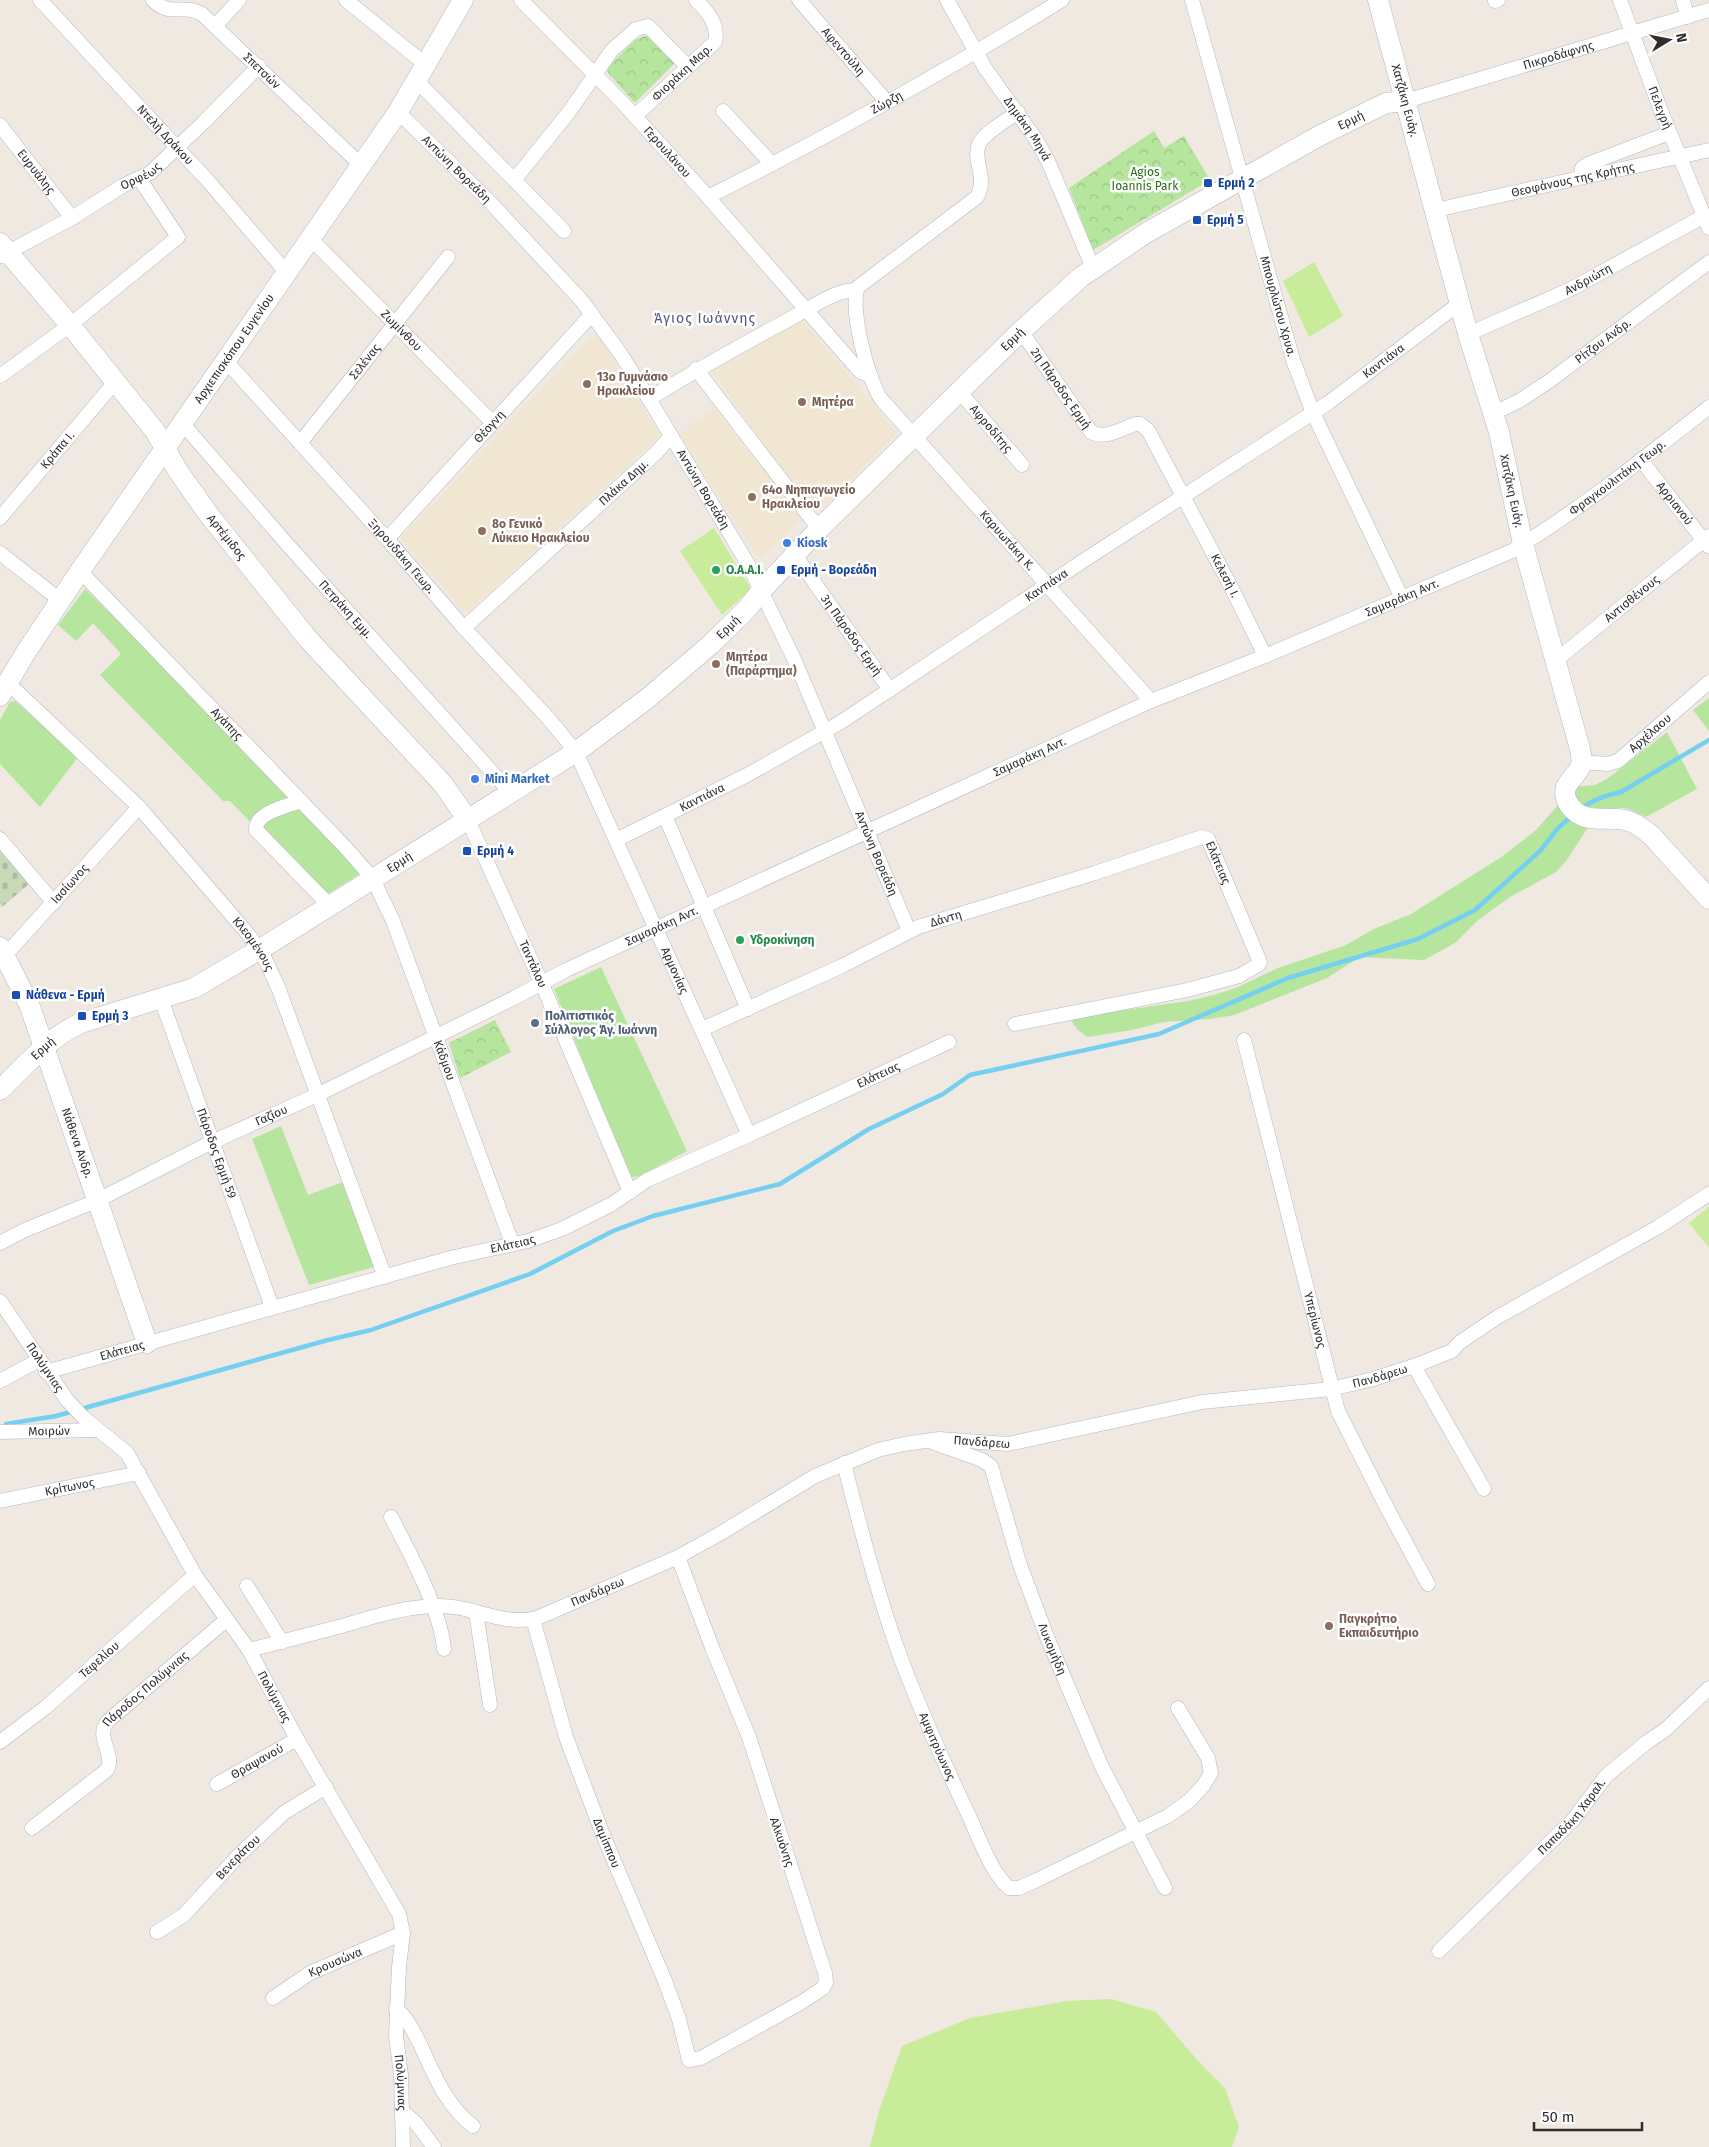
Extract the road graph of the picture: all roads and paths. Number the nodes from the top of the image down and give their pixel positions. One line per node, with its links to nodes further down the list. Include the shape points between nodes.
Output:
1 (40, 0): 32 (street, Ντελή Δράκου)
2 (153, 0): 17 (street, Σπετσών, via 165,10 194,10)
3 (239, 0): 17 (street)
4 (346, 0): 22 (street)
5 (463, 0): 22 (street, Αρχιεπισκόπου Ευγενίου)
6 (522, 0): 23 (street, Γερουλάνου)
7 (696, 0): 21 (street, Φιοράκη Μαρ., via 710,16 716,36 715,42)
8 (800, 0): 25 (street, Αφεντούλη)
9 (947, 0): 19 (street, Δημάκη Μηνά)
10 (1062, 0): 19 (street, Ζώρζη)
11 (1192, 0): 39 (street, Μπουρλώτου Χρυσ.)
12 (1378, 0): 24 (street, Χατζάκη Ευάγ.)
13 (1620, 0): 18 (street, Πελεγρή)
14 (1683, 0): 16 (street)
15 (1709, 10): 16 (street, Πικροδάφνης)
16 (1687, 17): 18 (street, Πικροδάφνης)
17 (215, 26): 20 (street, Σπετσών)
18 (1633, 33): 24 (street, Πικροδάφνης); 31 (street, Πελεγρή)
19 (976, 53): 25 (street, Ζώρζη); 28 (street, Δημάκη Μηνά)
20 (259, 66): 32 (street, Ορφέως); 36 (street, Σπετσών)
21 (688, 67): 23 (street, via 645,25 612,50); 29 (street, Φιοράκη Μαρ.)
22 (422, 73): 27 (street, Αρχιεπισκόπου Ευγενίου); 40 (street)
23 (596, 75): 29 (street, Γερουλάνου); 40 (street)
24 (1406, 101): 39 (street, Ερμή, via 1386,103); 42 (street, Χατζάκη Ευάγ.)
25 (887, 102): 35 (street, Ζώρζη)
26 (723, 111): 35 (street)
27 (398, 112): 36 (street, Αρχιεπισκόπου Ευγενίου); 55 (street, Αντώνη Βορεάδη, via 489,201 572,288)
28 (1018, 112): 50 (street, Δημάκη Μηνά, via 1048,161); 52 (street, via 979,144 982,183 974,201 864,281)
29 (635, 116): 41 (street, Γερουλάνου)
30 (0, 125): 43 (street, Ευρυάλης)
31 (1669, 133): 34 (street, Πελεγρή); 37 (street, via 1588,164 1582,168)
32 (178, 148): 38 (street, Ορφέως, via 150,173); 51 (street, Ντελή Δράκου)
33 (1709, 150): 34 (street, Θεοφάνους της Κρήτης)
34 (1680, 158): 37 (street, Θεοφάνους της Κρήτης); 44 (street, Πελεγρή)
35 (772, 164): 41 (street, Ζώρζη)
36 (361, 165): 46 (street, Αρχιεπισκόπου Ευγενίου)
37 (1581, 176): 42 (street, Θεοφάνους της Κρήτης)
38 (139, 178): 43 (street, Ορφέως); 57 (street, via 178,237)
39 (1242, 178): 50 (street, Ερμή, via 1146,233); 68 (street, Μπουρλώτου Χρυσ., via 1289,346)
40 (516, 180): 45 (street)
41 (708, 197): 54 (street, Γερουλάνου)
42 (1436, 210): 53 (street, Χατζάκη Ευάγ.)
43 (72, 218): 47 (street, Ορφέως)
44 (1706, 222): 59 (street, Ανδριώτη, via 1571,289)
45 (564, 231)
46 (310, 238): 51 (street, Αρχιεπισκόπου Ευγενίου); 56 (street, Ζωμίνθου)
47 (3, 250): 57 (street, Αρτέμιδος)
48 (448, 257): 56 (street, Σελένας)
49 (1709, 262): 69 (street, Ρίτζου Ανδρ., via 1548,382)
50 (1093, 268): 58 (street, Ερμή)
51 (286, 272): 60 (street, Αρχιεπισκόπου Ευγενίου)
52 (857, 290): 54 (street, via 840,294); 63 (street, Καρυωτάκη Κ., via 854,300 856,314)
53 (1460, 303): 59 (street, Χατζάκη Ευάγ.); 68 (street, Καντιάνα, via 1352,387)
54 (807, 310): 61 (street); 63 (street, via 856,368)
55 (592, 314): 66 (street, Αντώνη Βορεάδη); 70 (street, Θέογνη)
56 (396, 323): 70 (street, Ζωμίνθου); 74 (street, Σελένας)
57 (70, 325): 62 (street); 64 (street, Αρτέμιδος)
58 (1021, 331): 65 (street, Ερμή); 78 (street, 2η Πάροδος Ερμή, via 1090,431 1102,435 1136,424 1145,427)
59 (1468, 334): 69 (street, Χατζάκη Ευάγ.)
60 (225, 360): 71 (street, Αρχιεπισκόπου Ευγενίου); 74 (street, Ξηρουδάκη Γεωρ.)
61 (696, 369): 66 (street); 80 (street)
62 (0, 376)
63 (871, 376): 73 (street, Καρυωτάκη Κ., via 881,399)
64 (115, 382): 75 (street, Αρτέμιδος); 79 (street, Κράπα Ι.)
65 (960, 392): 73 (street, Ερμή); 77 (street, Αφροδίτης)
66 (649, 399): 72 (street, Αντώνη Βορεάδη)
67 (1709, 407): 76 (street, Φραγκουλιτάκη Γεωρ.)
68 (1313, 413): 78 (street, Καντιάνα); 89 (street, Μπουρλώτου Χρυσ.)
69 (1494, 413): 83 (street, Χατζάκη Ευάγ.)
70 (492, 422): 81 (street, Θέογνη)
71 (182, 423): 75 (street, Αρχιεπισκόπου Ευγενίου); 101 (street, Πετράκη Εμμ.)
72 (671, 436): 88 (street, Αντώνη Βορεάδη); 91 (street, Πλάκα Δημ.)
73 (914, 437): 80 (street, Ερμή); 87 (street, Καρυωτάκη Κ.)
74 (300, 443): 81 (street, Ξηρουδάκη Γεωρ.)
75 (166, 447): 86 (street, Αρχιεπισκόπου Ευγενίου); 105 (street, Αρτέμιδος, via 178,471 209,515 308,639 443,784)
76 (1641, 460): 82 (street, Αρριανού); 83 (street, Φραγκουλιτάκη Γεωρ.)
77 (1022, 465)
78 (1184, 495): 87 (street, Καντιάνα); 92 (street, Κελεσή Ι.)
79 (0, 518)
80 (819, 529): 85 (street, Ερμή)
81 (387, 539): 91 (street, Ξηρουδάκη Γεωρ.)
82 (1707, 541): 93 (street, Αντισθένους)
83 (1523, 544): 89 (street, Σαμαράκη Αντ.); 93 (street, Χατζάκη Ευάγ.)
84 (0, 553): 90 (street)
85 (795, 555): 88 (street, Ερμή); 96 (street, 3η Πάροδος Ερμή)
86 (80, 571): 90 (street, Αρχιεπισκόπου Ευγενίου); 102 (street, Αγάπης)
87 (1047, 585): 96 (street, Καντιάνα); 97 (street, Καρυωτάκη Κ.)
88 (762, 590): 98 (street, Αντώνη Βορεάδη); 99 (street, Ερμή, via 704,651)
89 (1402, 598): 92 (street, Σαμαράκη Αντ.)
90 (60, 600): 95 (street, Αρχιεπισκόπου Ευγενίου)
91 (464, 628): 99 (street, Ξηρουδάκη Γεωρ.)
92 (1265, 656): 97 (street, Σαμαράκη Αντ.)
93 (1555, 662): 100 (street, Χατζάκη Ευάγ.)
94 (1709, 682): 100 (street, Αρχέλαου, via 1618,761 1607,764)
95 (4, 689): 103 (street, Κλεομένους)
96 (890, 690): 98 (street, Καντιάνα)
97 (1151, 701): 106 (street, Σαμαράκη Αντ.)
98 (825, 732): 104 (street, Καντιάνα); 106 (street, Αντώνη Βορεάδη)
99 (576, 752): 101 (street, Ερμή); 109 (street, Αρμονίας)
100 (1583, 762): 111 (street, via 1580,772 1565,790 1566,800 1573,810 1586,818 1625,820 1636,824 1652,836)
101 (511, 793): 105 (street, Ερμή)
102 (301, 801): 110 (street, Αγάπης); 113 (street, via 262,816 256,825 259,835)
103 (139, 807): 112 (street, Ιασίωνος); 117 (street, Κλεομένους)
104 (665, 816): 109 (street, Καντιάνα); 114 (street)
105 (468, 820): 110 (street, Ερμή); 119 (street, Ταντάλου)
106 (867, 832): 114 (street, Σαμαράκη Αντ.); 116 (street, Αντώνη Βορεάδη)
107 (1202, 837): 116 (street, Δάντη); 122 (street, Ελάτειας, via 1208,839 1253,942 1260,962 1258,965 1239,976 1187,990)
108 (0, 839): 112 (street)
109 (616, 840): 115 (street, Αρμονίας)
110 (373, 879): 113 (street, Ερμή); 124 (street, Κάδμου, via 393,922)
111 (1709, 899)
112 (54, 903): 118 (street, Ιασίωνος)
113 (330, 906): 117 (street, Ερμή)
114 (704, 907): 115 (street, Σαμαράκη Αντ.); 121 (street)
115 (656, 929): 119 (street, Σαμαράκη Αντ.); 123 (street, Αρμονίας)
116 (909, 930): 121 (street, Δάντη, via 842,966)
117 (259, 950): 120 (street, Ερμή, via 194,988); 129 (street, Κλεομένους, via 278,987)
118 (2, 955): 127 (street, Νάθενα Ανδρ., via 29,1004)
119 (542, 984): 124 (street, Γαζίου); 132 (street, Ταντάλου)
120 (161, 999): 127 (street, Ερμή, via 81,1023 64,1031); 131 (street, Πάροδος Ερμή 59)
121 (748, 1009): 123 (street, Δάντη)
122 (1015, 1024)
123 (702, 1029): 130 (street, Αρμονίας)
124 (435, 1036): 129 (street, Γαζίου); 136 (street, Κάδμου)
125 (1244, 1040): 144 (street, Υπερίωνος)
126 (949, 1042): 130 (street, Ελάτειας)
127 (44, 1048): 128 (street, Ερμή); 134 (street, Νάθενα Ανδρ.)
128 (0, 1090)
129 (317, 1095): 131 (street, Γαζίου); 137 (street, Κλεομένους)
130 (749, 1135): 132 (street, Ελάτειας, via 647,1180)
131 (212, 1142): 134 (street, Γαζίου); 139 (street, Πάροδος Ερμή 59)
132 (630, 1192): 136 (street, Ελάτειας, via 572,1226)
133 (1709, 1194): 142 (street, Πανδάρεω, via 1658,1227 1496,1318 1452,1351)
134 (96, 1201): 135 (street, Γαζίου); 140 (street, Νάθενα Ανδρ.)
135 (0, 1243)
136 (512, 1243): 137 (street, Ελάτειας)
137 (385, 1276): 139 (street, Ελάτειας)
138 (0, 1302): 141 (street, Πολύμνιας)
139 (272, 1307): 140 (street, Ελάτειας)
140 (147, 1343): 141 (street, Ελάτειας)
141 (42, 1366): 143 (street, Ελάτειας); 145 (street, Πολύμνιας, via 67,1400)
142 (1414, 1366): 144 (street, Πανδάρεω); 150 (street)
143 (0, 1381)
144 (1331, 1390): 147 (street, Πανδάρεω, via 1202,1402 1008,1444); 155 (street, Υπερίωνος, via 1345,1427)
145 (98, 1430): 146 (street, Μοιρών); 149 (street, Πολύμνιας, via 123,1449)
146 (0, 1432)
147 (926, 1440): 148 (street, Πανδάρεω, via 889,1447); 172 (street, Λυκομήδη, via 991,1466 1020,1565 1047,1637 1101,1765)
148 (844, 1463): 153 (street, Πανδάρεω, via 797,1486); 172 (street, Αμφιτρύωνος, via 861,1531 900,1656 957,1790 1006,1885 1019,1888)
149 (139, 1473): 151 (street, Κρίτωνος); 154 (street, Πολύμνιας)
150 (1484, 1489)
151 (0, 1501)
152 (391, 1517): 157 (street)
153 (678, 1557): 159 (street, Πανδάρεω); 179 (street, Αλκυόνης, via 749,1737 826,1982 824,1988 802,2002)
154 (195, 1575): 160 (street, Πολύμνιας); 168 (street, Τεφελίου, via 46,1707)
155 (1428, 1584)
156 (248, 1586): 161 (street)
157 (432, 1606): 158 (street, Πανδάρεω, via 458,1607); 161 (street, Πανδάρεω, via 391,1612); 162 (street)
158 (476, 1612): 159 (street, Πανδάρεω, via 501,1619); 165 (street)
159 (533, 1619): 179 (street, Δαμίππου, via 566,1737 603,1835 665,1981 689,2060)
160 (226, 1620): 163 (street, Πολύμνιας); 171 (street, Πάροδος Πολύμνιας, via 108,1721 103,1729 110,1759 107,1770)
161 (282, 1642): 163 (street, Πανδάρεω)
162 (444, 1649)
163 (249, 1650): 167 (street, Πολύμνιας)
164 (1709, 1688): 176 (street, Παπαδάκη Χαραλ., via 1665,1730 1606,1776 1573,1820)
165 (490, 1705)
166 (1178, 1708): 172 (street, Αμφιτρύωνος, via 1206,1752 1211,1773 1182,1807)
167 (297, 1739): 169 (street, Θραψανού); 170 (street, Πολύμνιας)
168 (0, 1742)
169 (217, 1784)
170 (326, 1788): 174 (street, Βενεράτου, via 285,1812 238,1856 184,1915); 175 (street, Πολύμνιας, via 395,1907)
171 (32, 1828)
172 (1135, 1831): 173 (street, Λυκομήδη)
173 (1165, 1888)
174 (157, 1932)
175 (404, 1933): 177 (street, Κρουσώνα, via 310,1973); 178 (street, Πολύμνιας)
176 (1439, 1951)
177 (273, 1998)
178 (396, 2009): 180 (street, Πολύμνιας); 181 (street, via 408,2021 449,2100)
179 (693, 2060)
180 (402, 2111): 182 (street, Πολύμνιας); 183 (street)
181 (472, 2126)
182 (403, 2147)
183 (434, 2147)

